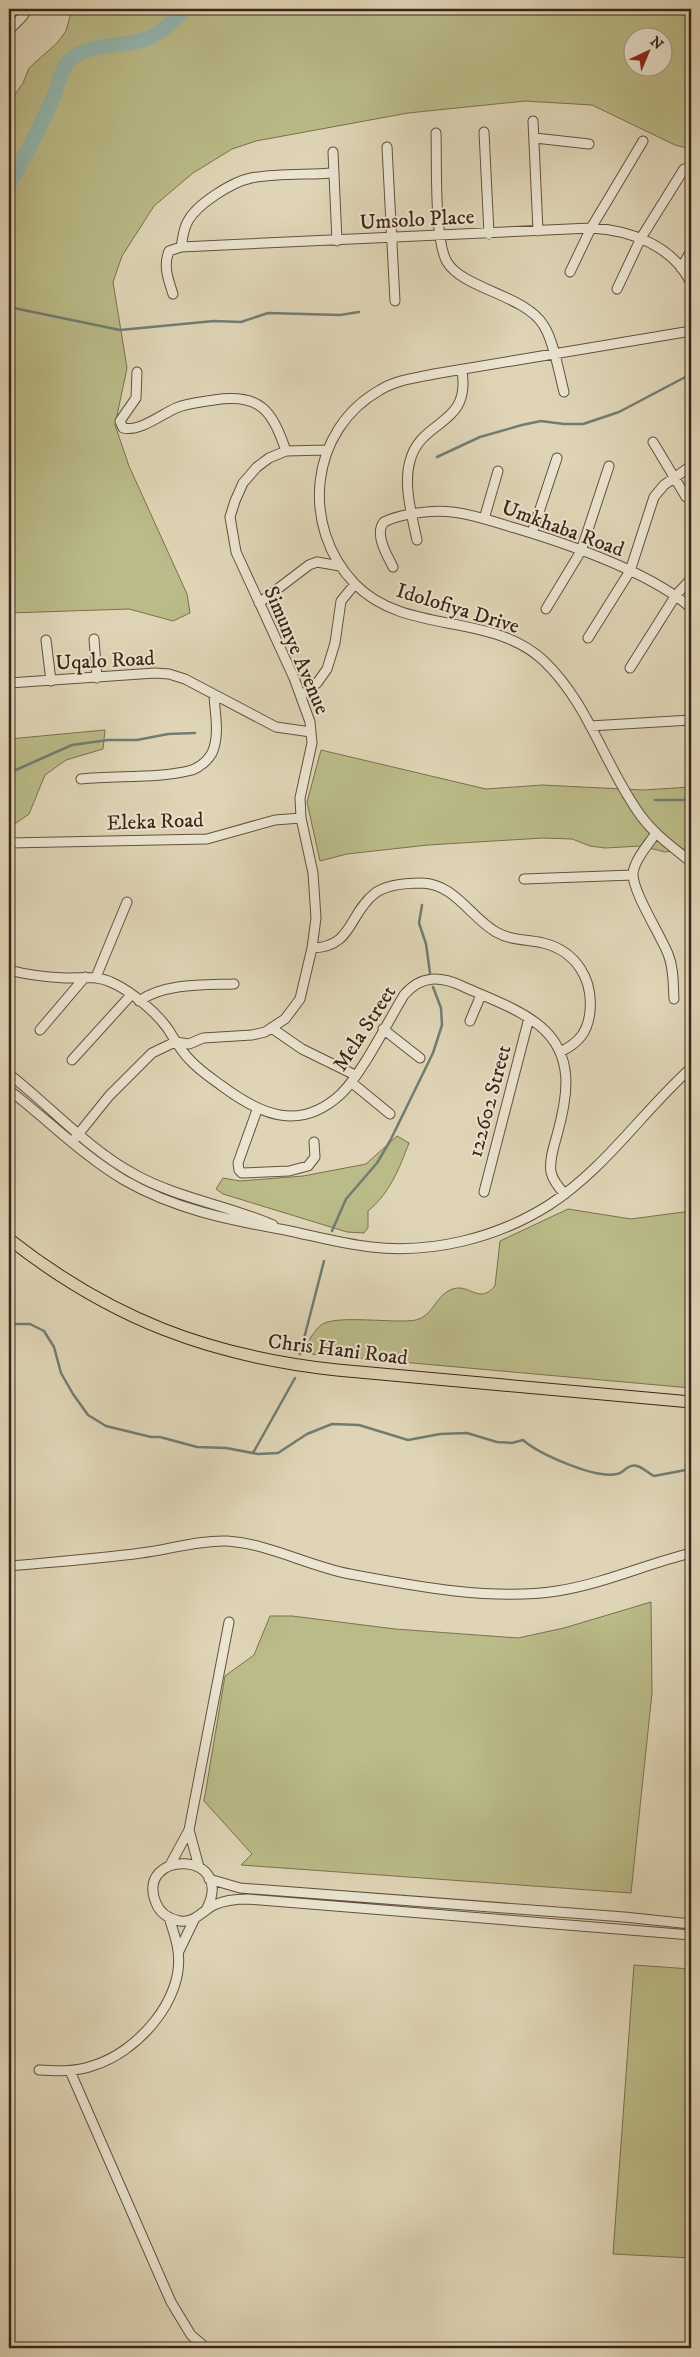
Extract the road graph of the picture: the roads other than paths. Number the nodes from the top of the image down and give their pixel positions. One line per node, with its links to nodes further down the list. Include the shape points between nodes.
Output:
1 (27, 9): 2 (street)
2 (9, 30)
3 (533, 121): 6 (street)
4 (484, 132): 15 (street)
5 (436, 133): 16 (street)
6 (535, 138): 8 (street); 14 (street)
7 (643, 141): 13 (street)
8 (589, 144)
9 (387, 148): 18 (street)
10 (333, 152): 12 (street)
11 (684, 169): 17 (street)
12 (333, 173): 19 (street); 20 (street, via 257,177 232,186 192,214 184,228)
13 (591, 228): 14 (street, Umsolo Place); 17 (street, Umsolo Place, via 615,230); 23 (street)
14 (538, 231): 15 (street, Umsolo Place)
15 (489, 234): 16 (street, Umsolo Place)
16 (440, 236): 18 (street, Umsolo Place); 29 (street, via 448,263 458,273 524,307 539,319 549,336)
17 (641, 238): 22 (street, Umsolo Place, via 667,254); 25 (street)
18 (391, 239): 19 (street, Umsolo Place); 27 (street)
19 (338, 241): 20 (street, Umsolo Place)
20 (181, 247): 26 (street, via 169,251 166,263)
21 (691, 251): 22 (street)
22 (681, 268): 24 (street, Umsolo Place)
23 (570, 272)
24 (691, 283)
25 (617, 289)
26 (173, 294)
27 (395, 301)
28 (691, 331): 29 (street, Idolofiya Drive)
29 (554, 355): 30 (street, Idolofiya Drive); 32 (street)
30 (462, 370): 34 (street, Idolofiya Drive, via 411,379 369,396 347,417); 42 (street, via 463,391 459,406 420,441 410,460 407,479)
31 (137, 372): 35 (street, via 136,398 120,421 123,428 132,428 184,405 235,397 252,401 266,410 280,432)
32 (564, 392)
33 (653, 442): 40 (street)
34 (326, 450): 35 (street, Simunye Avenue); 47 (street, Idolofiya Drive, via 319,476 319,510 327,542)
35 (286, 451): 53 (street, Simunye Avenue, via 268,458 243,483 230,517 236,552)
36 (557, 458): 44 (street)
37 (609, 466): 46 (street)
38 (691, 466): 40 (street)
39 (498, 471): 43 (street)
40 (674, 476): 41 (street); 49 (street, via 654,498)
41 (686, 496)
42 (412, 515): 43 (street, Umkhaba Road, via 450,511); 45 (street); 48 (street, Umkhaba Road, via 388,520 381,525 381,538)
43 (484, 519): 44 (street, Umkhaba Road)
44 (532, 533): 46 (street, Umkhaba Road)
45 (416, 540)
46 (581, 551): 49 (street, Umkhaba Road); 55 (street)
47 (340, 566): 51 (street, Idolofiya Drive); 53 (street, via 317,562 309,565)
48 (393, 567)
49 (630, 571): 52 (street, Umkhaba Road); 56 (street)
50 (691, 579): 52 (street)
51 (356, 584): 64 (street, via 341,601 327,669 318,683); 66 (street, Idolofiya Drive, via 385,606 405,614 478,628 520,644 561,678)
52 (676, 595): 54 (street, Umkhaba Road); 59 (street)
53 (259, 603): 64 (street, Simunye Avenue)
54 (691, 608)
55 (546, 609)
56 (588, 638)
57 (94, 639): 60 (street)
58 (46, 640): 61 (street)
59 (630, 668)
60 (97, 678): 61 (street, Uqalo Road); 63 (street, Uqalo Road, via 169,674 185,679)
61 (51, 681): 62 (street, Uqalo Road)
62 (9, 683)
63 (214, 696): 67 (street, Uqalo Road, via 276,728); 68 (street, via 215,741 212,752 193,770)
64 (301, 696): 67 (street, Simunye Avenue)
65 (691, 720): 66 (street)
66 (590, 726): 70 (street, Idolofiya Drive, via 630,800)
67 (311, 732): 69 (street, Simunye Avenue, via 310,758 300,798)
68 (81, 779)
69 (300, 818): 71 (street, Eleka Road, via 275,820 207,839); 76 (street, Simunye Avenue, via 316,898)
70 (656, 834): 72 (street, Idolofiya Drive); 73 (street)
71 (9, 843)
72 (691, 862)
73 (633, 875): 74 (street); 83 (street, via 640,898 668,954)
74 (524, 879)
75 (127, 902): 79 (street)
76 (312, 948): 87 (street, Simunye Avenue, via 300,998); 91 (street, via 324,948 338,941 368,900 384,889 424,883 442,888 507,938 543,943 559,949 581,968 590,993 587,1025 583,1036)
77 (9, 970): 78 (street, via 49,977)
78 (86, 977): 79 (street); 89 (street)
79 (96, 977): 81 (street, Mela Street)
80 (234, 984): 84 (street, via 175,988 148,995)
81 (131, 994): 84 (street, Mela Street); 93 (street)
82 (481, 995): 85 (street, Mela Street); 86 (street); 88 (street, Mela Street, via 449,981 423,980 404,995)
83 (674, 999)
84 (139, 1001): 90 (street, Mela Street, via 167,1027)
85 (529, 1018): 91 (street, Mela Street, via 550,1035); 103 (street, 122602 Street)
86 (470, 1022)
87 (273, 1029): 90 (street, Simunye Avenue, via 252,1036 203,1038 189,1044); 96 (street)
88 (383, 1029): 92 (street); 96 (street, Mela Street)
89 (40, 1030)
90 (175, 1042): 98 (street, Mela Street, via 198,1068); 100 (street, Simunye Avenue, via 140,1063)
91 (560, 1052): 104 (street, Mela Street, via 567,1094 550,1171)
92 (420, 1058)
93 (72, 1060)
94 (691, 1068): 104 (street, via 598,1165)
95 (9, 1074): 100 (street)
96 (353, 1078): 98 (street, Mela Street, via 331,1102 310,1112 289,1116); 99 (street)
97 (9, 1090): 101 (street)
98 (257, 1110): 102 (street, via 238,1163 238,1170 242,1173 289,1171 308,1166 315,1156)
99 (390, 1114)
100 (79, 1133): 101 (street, Simunye Avenue); 105 (street, via 134,1174 193,1199)
101 (72, 1142): 105 (street, via 117,1176 165,1199 238,1222)
102 (314, 1142)
103 (484, 1192)
104 (565, 1194): 105 (street, via 499,1230 433,1246 371,1247)
105 (284, 1230)
106 (9, 1239): 107 (main road, Chris Hani Road, via 77,1288 130,1316 172,1334 249,1357 337,1370)
107 (691, 1402)
108 (691, 1553): 109 (street, via 586,1586 524,1594 472,1592 367,1577 334,1571 272,1548 224,1541)
109 (9, 1566)
110 (229, 1622): 111 (street)
111 (189, 1830): 112 (street); 113 (street)
112 (170, 1865): 113 (street, via 190,1863); 116 (street, via 162,1870 154,1888 157,1906)
113 (199, 1867): 114 (street)
114 (209, 1879): 115 (street, via 212,1892); 118 (street, via 240,1888)
115 (206, 1910): 117 (street); 119 (street, via 222,1902 248,1900)
116 (169, 1917): 117 (street, via 181,1921); 120 (street)
117 (195, 1918): 120 (street)
118 (691, 1924)
119 (691, 1935)
120 (178, 1951): 122 (street, via 169,2000 147,2031 114,2058)
121 (39, 2070): 122 (street)
122 (70, 2071): 123 (street, via 171,2302 191,2335)
123 (206, 2348)

